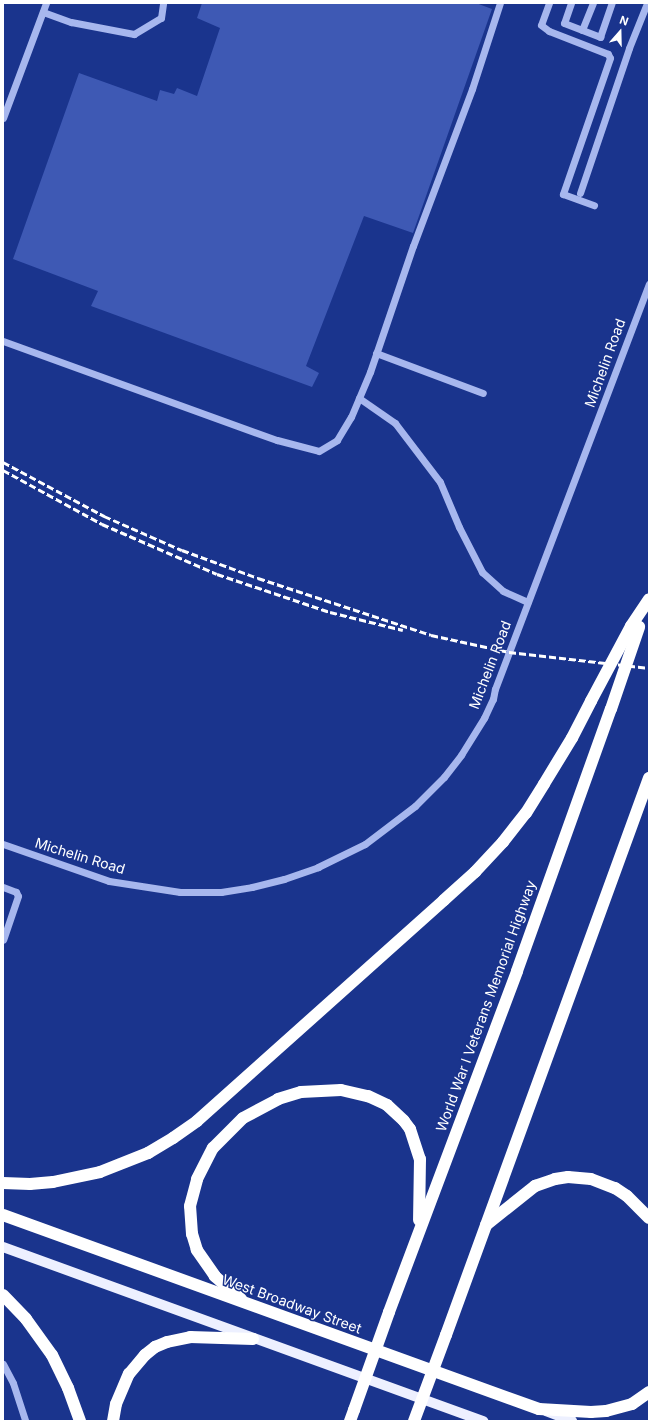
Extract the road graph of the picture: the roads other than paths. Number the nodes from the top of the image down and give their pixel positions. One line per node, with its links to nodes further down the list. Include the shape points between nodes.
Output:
1 (46, 3): 9 (street)
2 (163, 3): 9 (street, via 161,18 134,34 71,22)
3 (500, 3): 16 (street, via 472,89)
4 (549, 3): 13 (street, via 541,25 549,32 608,54 610,58 563,194)
5 (571, 3): 10 (street, via 564,23)
6 (593, 3): 10 (street)
7 (612, 3): 10 (street, via 600,36)
8 (647, 3): 12 (street)
9 (43, 12): 11 (street)
10 (582, 30)
11 (3, 118)
12 (580, 192)
13 (594, 205)
14 (649, 284): 20 (street, Michelin Road)
15 (3, 341): 18 (street, via 277,440 319,451 337,440)
16 (376, 353): 17 (street); 18 (street)
17 (483, 393)
18 (359, 398): 20 (street, via 395,423 440,482 482,572 503,591)
19 (649, 599): 21 (highway, World War I Veterans Memorial Highway)
20 (528, 602): 23 (street, Michelin Road, via 493,699 474,735 444,777 415,806 382,832 365,844 318,868 252,887 221,892 180,892 109,881)
21 (635, 626): 26 (highway, bridge, via 526,813 489,857 197,1121 148,1153 100,1172 53,1182); 30 (highway, World War I Veterans Memorial Highway, bridge, via 611,709 517,970)
22 (649, 778): 29 (highway)
23 (3, 844)
24 (3, 887): 25 (street, via 16,892 18,896)
25 (3, 940)
26 (3, 1183)
27 (3, 1215): 33 (highway, West Broadway Street)
28 (649, 1218): 29 (highway, via 615,1188 591,1179 568,1177 535,1186)
29 (485, 1225): 42 (highway, bridge)
30 (418, 1231): 33 (highway, via 420,1159 410,1130 395,1112 368,1096 341,1090 301,1092 278,1099 243,1118 213,1148 197,1179 190,1206 192,1234 204,1263); 38 (highway, World War I Veterans Memorial Highway, bridge)
31 (3, 1247): 34 (main road)
32 (3, 1295): 40 (highway, via 26,1319 52,1355)
33 (248, 1305): 37 (highway, West Broadway Street)
34 (253, 1339): 41 (highway, via 190,1337 155,1347 129,1374 116,1404); 43 (main road)
35 (3, 1364): 39 (street, via 13,1383)
36 (649, 1392): 37 (highway, via 632,1404 606,1411)
37 (539, 1409): 44 (main road, West Broadway Street)
38 (352, 1416)
39 (25, 1421)
40 (80, 1421)
41 (113, 1421)
42 (414, 1421)
43 (483, 1421)
44 (572, 1421)

